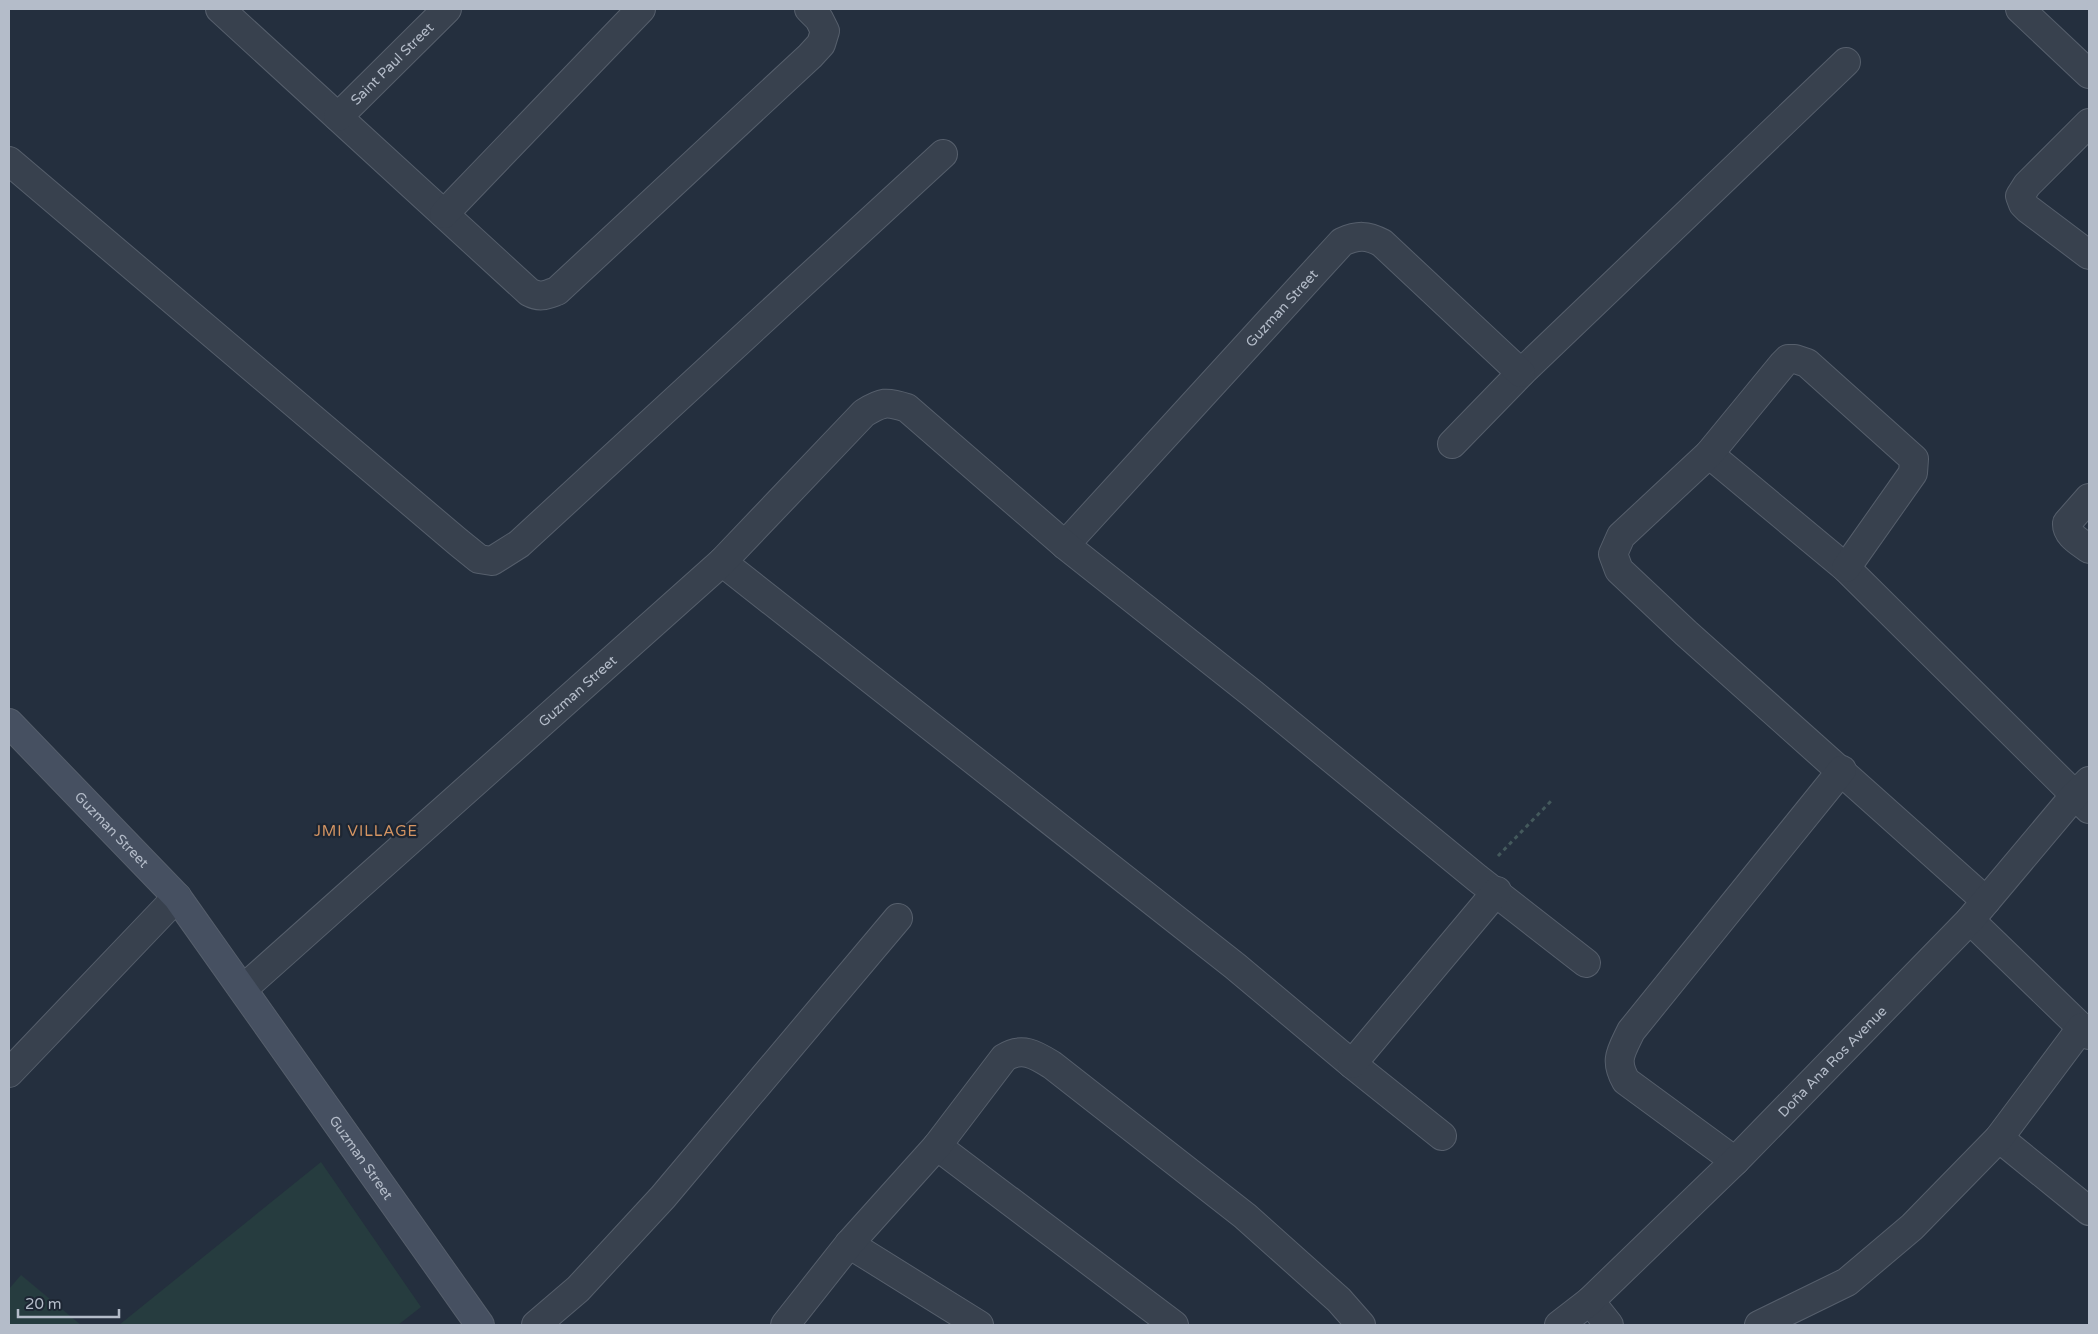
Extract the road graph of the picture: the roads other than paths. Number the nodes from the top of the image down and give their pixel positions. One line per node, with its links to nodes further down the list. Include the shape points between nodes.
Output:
1 (220, 9): 8 (street)
2 (447, 9): 8 (street, Saint Paul Street)
3 (641, 9): 12 (street)
4 (809, 9): 12 (street, via 825,31 822,44 557,291 543,296 529,292)
5 (2020, 9): 7 (street)
6 (1846, 62): 14 (street)
7 (2089, 74)
8 (338, 117): 12 (street)
9 (2089, 123): 13 (street, via 2020,196 2028,209)
10 (943, 154): 11 (street, via 519,544 492,561 480,559 458,542)
11 (9, 160)
12 (444, 214)
13 (2089, 255)
14 (1521, 373): 15 (street); 18 (street, Guzman Street, via 1382,243 1368,236 1354,236 1342,242)
15 (1452, 444)
16 (1709, 454): 21 (street); 21 (street, via 1788,360 1807,363 1914,460 1913,473); 23 (street, via 1621,536 1614,548 1615,561 1619,570 1686,633)
17 (2089, 498): 19 (street, via 2066,523 2066,528)
18 (1065, 545): 20 (street, Guzman Street, via 907,408 880,403 864,413); 25 (street)
19 (2089, 549)
20 (722, 562): 30 (street, Guzman Street); 32 (street, via 1235,966)
21 (1846, 568): 24 (street)
22 (9, 724): 26 (main road, Guzman Street)
23 (1842, 770): 27 (street); 37 (street, via 1631,1031 1619,1056 1619,1069 1626,1081)
24 (2084, 795): 27 (street, Doña Ana Ros Avenue)
25 (1487, 884): 29 (street); 32 (street)
26 (177, 897): 30 (main road, Guzman Street); 33 (street)
27 (1978, 911): 31 (street); 37 (street, Doña Ana Ros Avenue)
28 (898, 918): 42 (street, via 663,1197 578,1289)
29 (1586, 963)
30 (244, 989): 41 (main road, Guzman Street)
31 (2086, 1031): 35 (street)
32 (1352, 1064): 34 (street)
33 (9, 1072)
34 (1442, 1136)
35 (1999, 1138): 38 (street); 49 (street, via 1912,1227 1848,1282)
36 (937, 1146): 39 (street); 45 (street); 46 (street, via 1004,1058 1022,1051 1034,1054 1245,1216 1339,1300)
37 (1736, 1161): 40 (street, Doña Ana Ros Avenue)
38 (2089, 1211)
39 (849, 1244): 43 (street); 44 (street)
40 (1590, 1301): 47 (street, Doña Ana Ros Avenue); 48 (street)
41 (480, 1325)
42 (536, 1325)
43 (786, 1325)
44 (979, 1325)
45 (1174, 1325)
46 (1361, 1325)
47 (1559, 1325)
48 (1609, 1325)
49 (1758, 1325)

